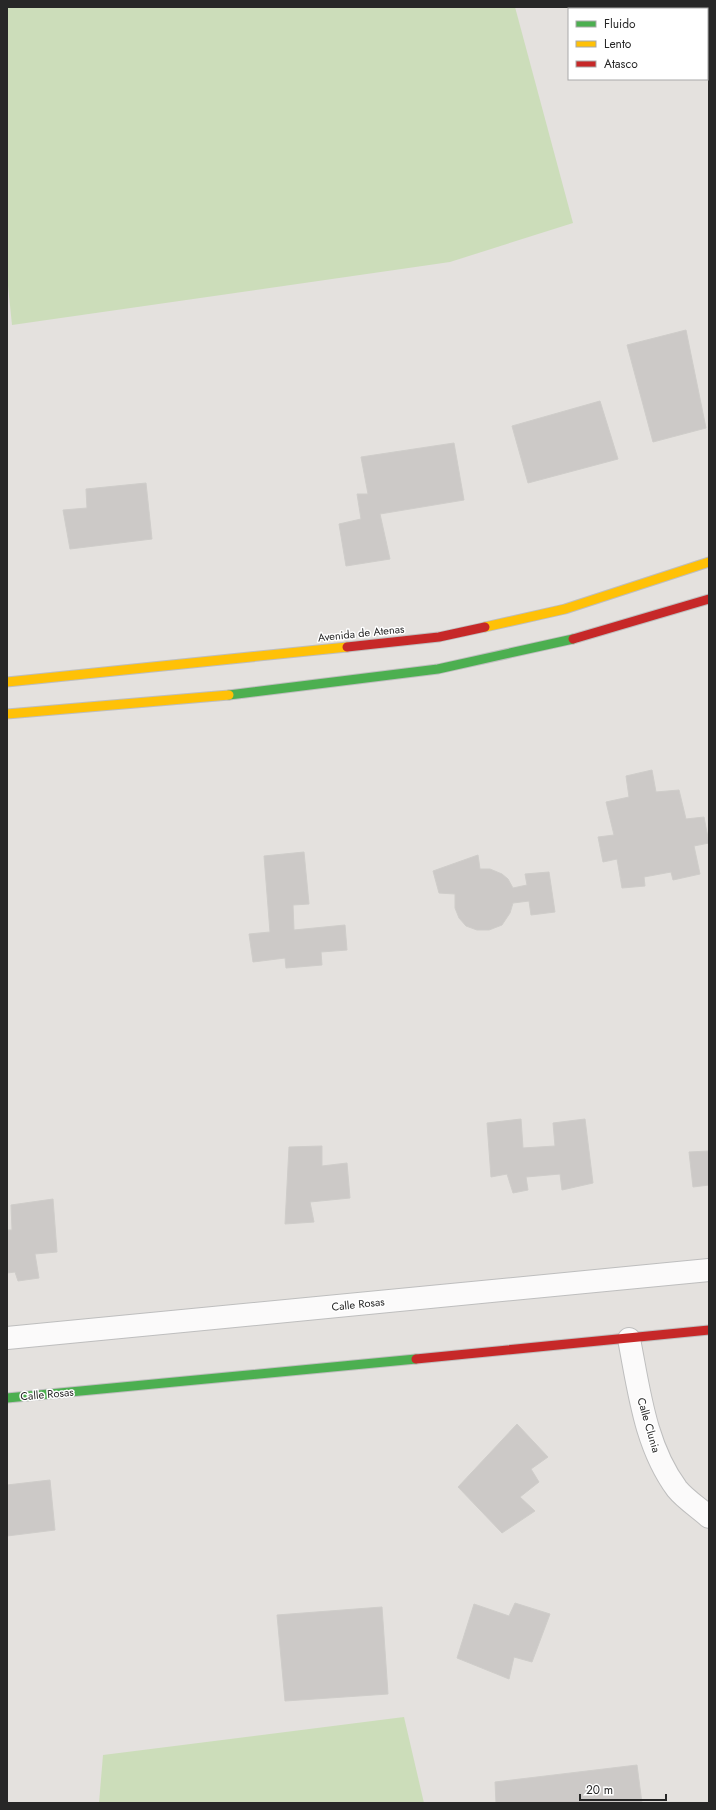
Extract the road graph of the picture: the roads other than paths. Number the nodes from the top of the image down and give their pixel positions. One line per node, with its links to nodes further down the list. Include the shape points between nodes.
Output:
1 (709, 562): 3 (main road, Avenida de Atenas, via 565,608 439,637)
2 (709, 600): 4 (main road, via 574,639 438,669 220,696)
3 (7, 682)
4 (7, 714)
5 (709, 1270): 7 (street, Calle Rosas)
6 (709, 1330): 8 (main road, Calle Rosas)
7 (7, 1338)
8 (629, 1339): 9 (main road, Calle Rosas); 10 (street, Calle Clunia, via 646,1419 658,1457 678,1490)
9 (7, 1398)
10 (709, 1517)

